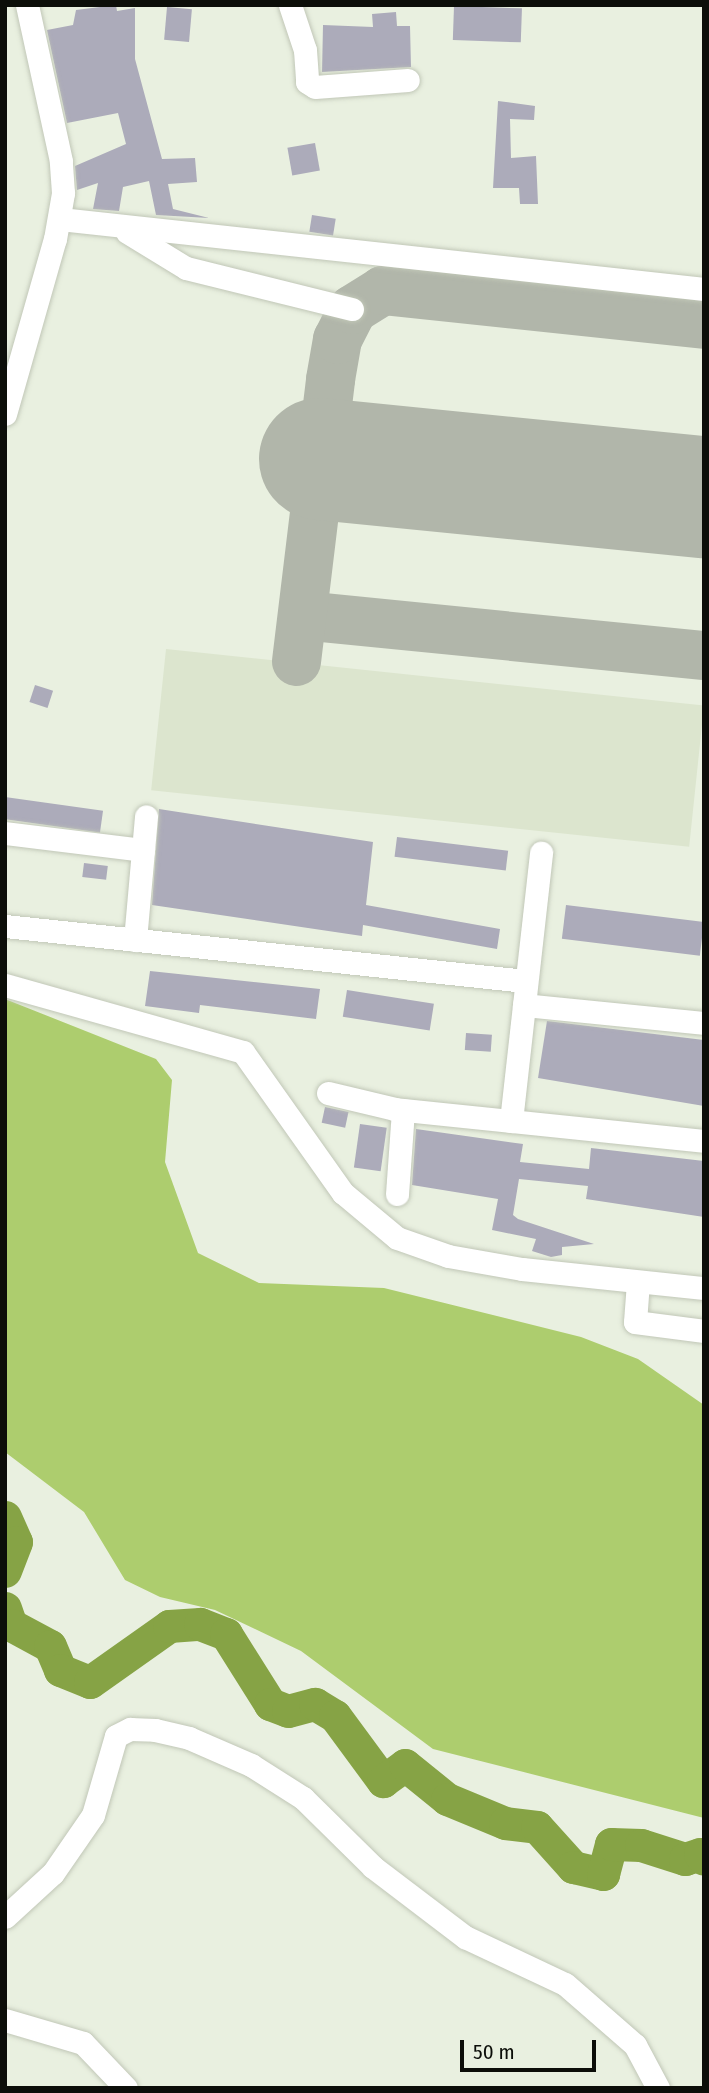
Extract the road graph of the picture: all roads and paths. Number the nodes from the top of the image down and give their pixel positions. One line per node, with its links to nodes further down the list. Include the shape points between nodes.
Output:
1 (27, 5): 4 (street, via 61,161)
2 (290, 5): 3 (street, via 305,50 307,82 314,87)
3 (408, 80)
4 (60, 219): 5 (street); 8 (street)
5 (121, 229): 6 (street); 7 (street, via 186,268)
6 (704, 289)
7 (352, 309)
8 (5, 414)
9 (146, 816): 11 (street)
10 (5, 833): 11 (street)
11 (143, 850): 14 (street)
12 (541, 853): 15 (street)
13 (5, 926): 14 (street)
14 (135, 940): 15 (street)
15 (526, 981): 17 (street)
16 (5, 985): 24 (street, via 243,1052 343,1193 397,1238 448,1256)
17 (524, 1005): 18 (street); 21 (street)
18 (704, 1023)
19 (328, 1093): 20 (street)
20 (403, 1110): 21 (street); 23 (street)
21 (511, 1121): 22 (street)
22 (704, 1141)
23 (397, 1194)
24 (638, 1282): 25 (street); 26 (street, via 635,1322)
25 (704, 1288)
26 (704, 1331)
27 (5, 1917): 30 (street, via 53,1873 93,1815 116,1736 130,1729 189,1738 251,1765 303,1798 373,1867 466,1937 565,1983 635,2045)
28 (5, 2020): 29 (street, via 83,2043)
29 (126, 2088)
30 (657, 2088)

